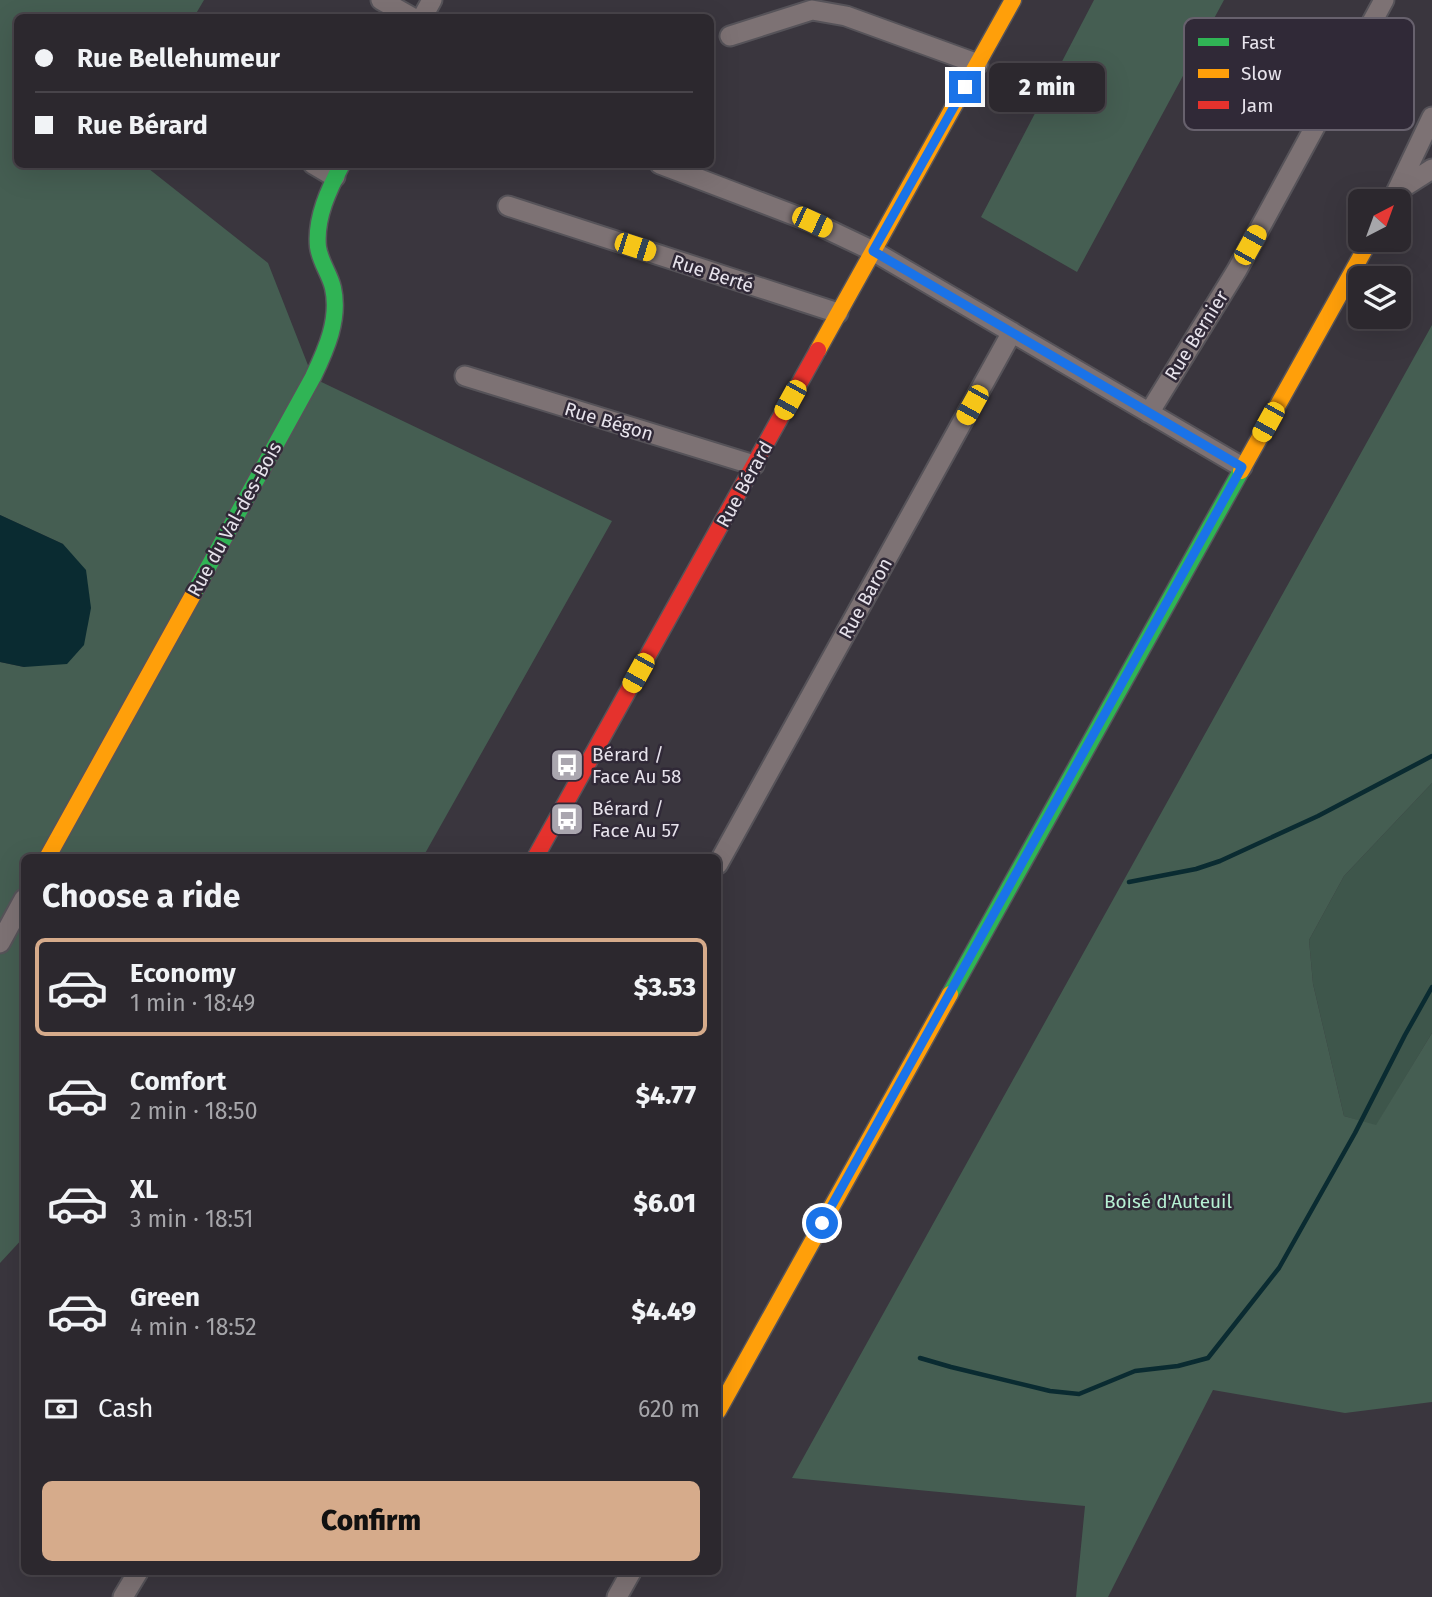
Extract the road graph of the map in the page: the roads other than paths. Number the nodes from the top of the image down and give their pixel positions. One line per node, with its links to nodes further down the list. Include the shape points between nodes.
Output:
1 (381, 0): 4 (street)
2 (1013, 0): 7 (street, Rue Bérard)
3 (1384, 0): 5 (street, Rue Bernier)
4 (406, 14)
5 (1374, 18)
6 (730, 36): 7 (street, via 812,10 846,16)
7 (978, 64): 16 (street, Rue Bérard)
8 (1432, 117): 13 (street)
9 (1313, 130): 21 (street, Rue Bernier, via 1237,270)
10 (670, 168): 16 (street, via 812,222)
11 (1432, 169): 14 (street)
12 (339, 171): 24 (street, Rue du Val-des-Bois, via 326,194 317,244 333,290 328,346)
13 (1398, 189)
14 (1405, 189)
15 (508, 206): 18 (street, Rue Berté)
16 (873, 251): 18 (street, Rue Bérard); 19 (street)
17 (1363, 252): 23 (street)
18 (838, 313): 22 (street, Rue Bérard)
19 (1012, 332): 21 (street); 26 (street, Rue Baron)
20 (465, 376): 22 (street, Rue Bégon)
21 (1149, 413): 23 (street)
22 (754, 465): 25 (street, Rue Bérard)
23 (1242, 467): 29 (street)
24 (49, 854)
25 (538, 854)
26 (721, 859)
27 (21, 904): 28 (street)
28 (0, 943)
29 (721, 1406)
30 (136, 1575): 32 (street)
31 (629, 1575): 33 (street)
32 (123, 1597)
33 (617, 1597)

